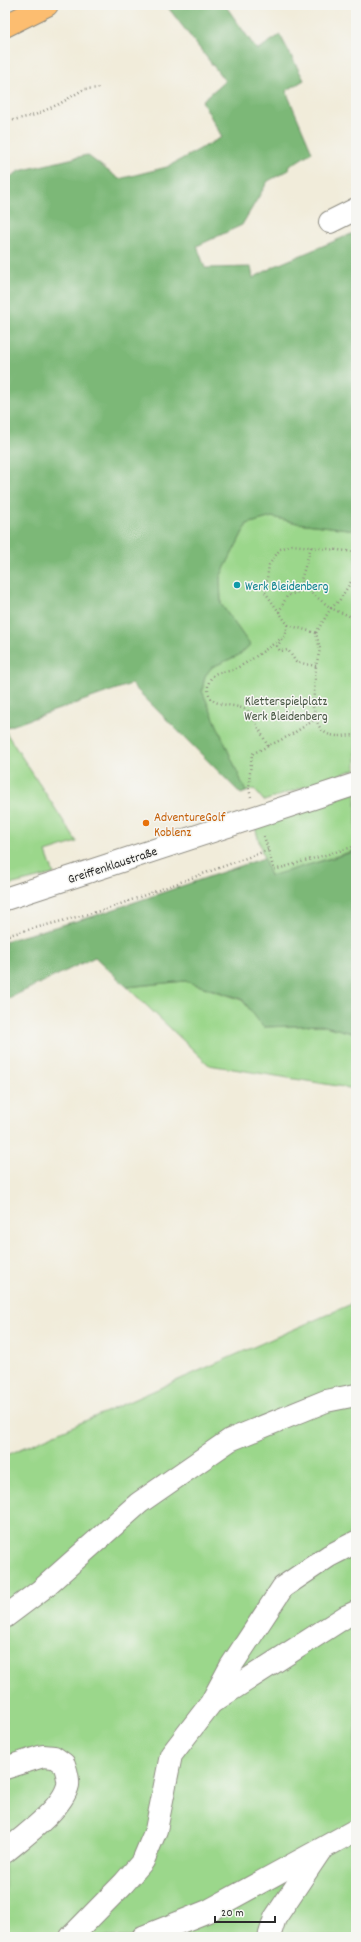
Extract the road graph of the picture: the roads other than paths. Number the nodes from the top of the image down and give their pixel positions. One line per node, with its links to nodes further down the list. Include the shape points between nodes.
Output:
1 (47, 5): 2 (main road)
2 (5, 26)
3 (356, 209): 4 (street)
4 (330, 222)
5 (356, 784): 6 (street, Greiffenklaustraße)
6 (5, 899)
7 (356, 1395): 10 (street, via 326,1401 230,1440 139,1503 41,1590)
8 (356, 1542): 11 (street, via 329,1556 283,1587 231,1666)
9 (356, 1612): 11 (street, via 280,1657)
10 (5, 1618)
11 (211, 1703): 16 (street, via 171,1755 156,1830 143,1861)
12 (5, 1768): 15 (street, via 43,1756 54,1757 64,1764 68,1785 53,1809)
13 (356, 1830): 14 (street)
14 (322, 1848): 17 (street, via 208,1911); 18 (street, via 275,1918)
15 (5, 1852)
16 (71, 1937)
17 (143, 1937)
18 (269, 1937)

